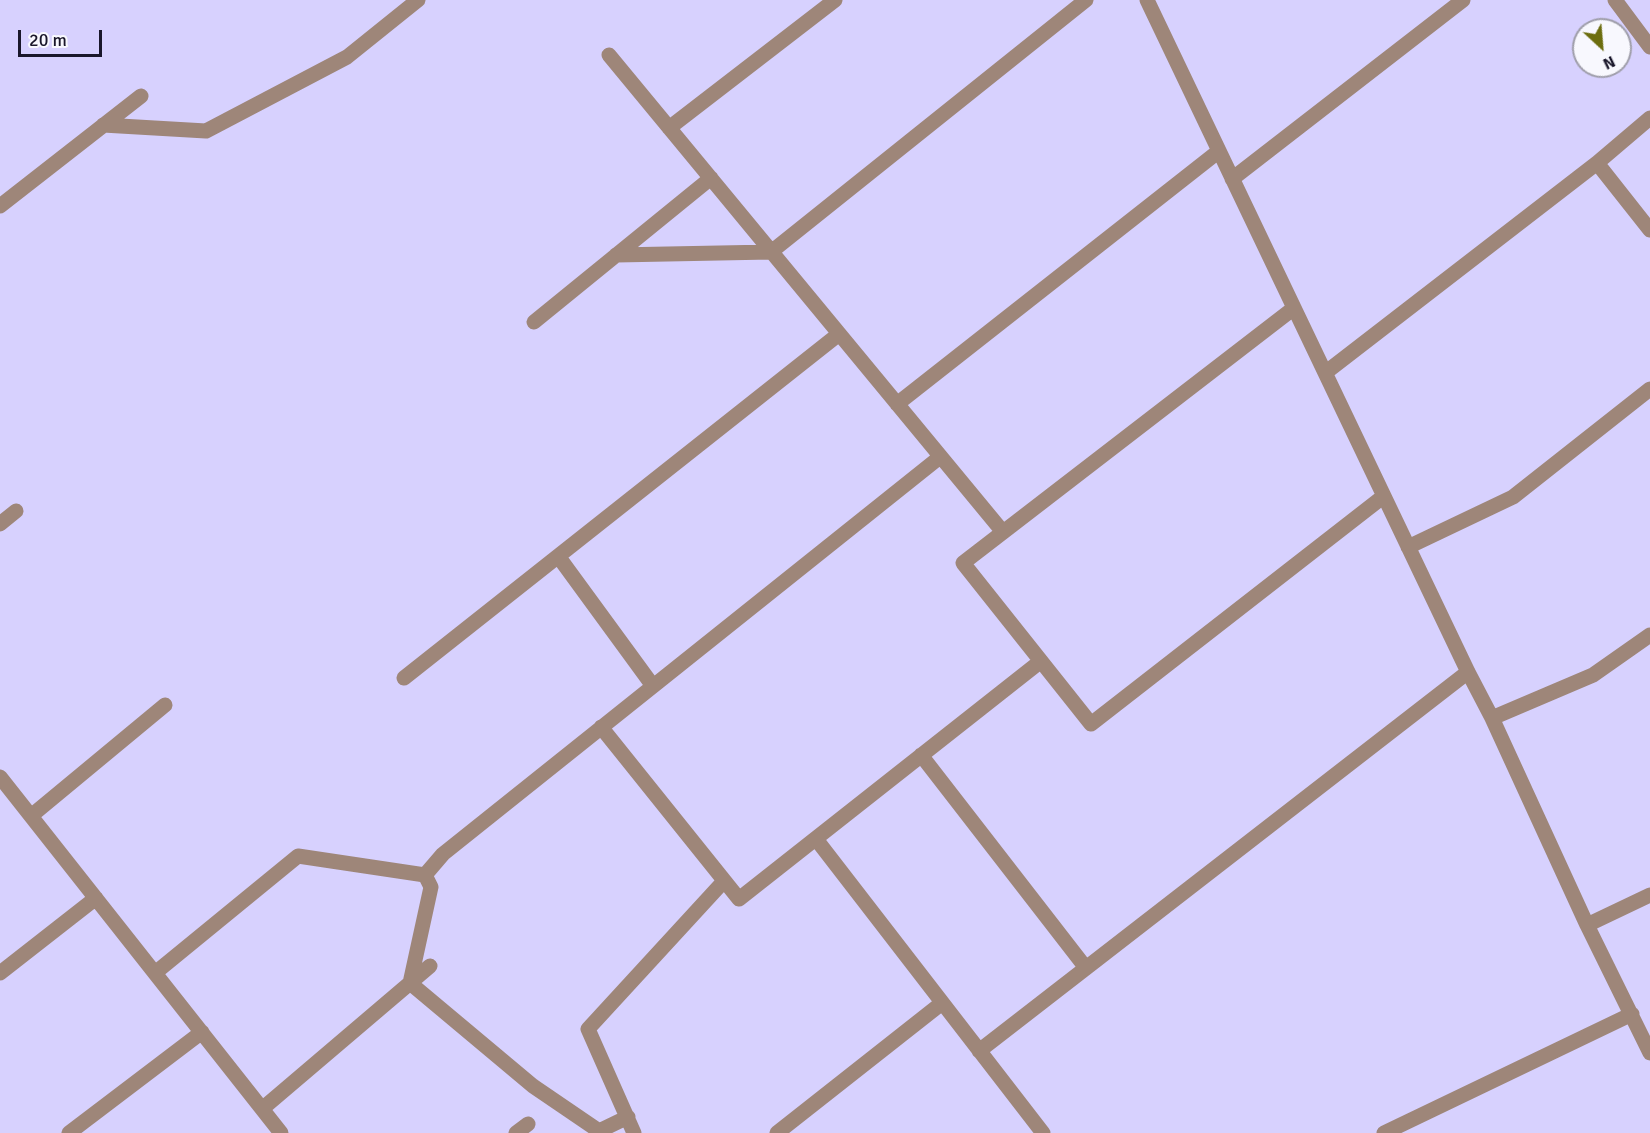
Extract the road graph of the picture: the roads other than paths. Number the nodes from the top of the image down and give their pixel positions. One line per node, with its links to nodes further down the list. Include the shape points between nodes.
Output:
1 (418, 0): 11 (street, via 347,57 206,131)
2 (835, 0): 12 (street)
3 (1086, 0): 19 (street)
4 (1147, 0): 13 (street)
5 (1463, 0): 16 (street)
6 (1623, 3): 7 (street)
7 (1650, 48)
8 (609, 55): 12 (street)
9 (141, 96): 11 (street)
10 (1650, 118): 14 (street)
11 (103, 125): 17 (street)
12 (669, 128): 15 (street)
13 (1219, 151): 16 (street); 26 (street)
14 (1597, 163): 18 (street); 24 (street)
15 (711, 178): 19 (street); 20 (street)
16 (1232, 179): 21 (street)
17 (0, 206)
18 (1650, 230)
19 (771, 252): 20 (street); 23 (street)
20 (616, 255): 22 (street)
21 (1294, 308): 24 (street); 31 (street)
22 (534, 322)
23 (839, 334): 26 (street); 33 (street)
24 (1325, 373): 28 (street)
25 (1650, 389): 32 (street, via 1513,497)
26 (897, 404): 27 (street)
27 (940, 456): 31 (street); 38 (street)
28 (1384, 496): 32 (street); 35 (street, via 1091,724)
29 (16, 511): 30 (street)
30 (0, 524)
31 (1003, 532): 35 (street, via 963,563)
32 (1408, 547): 36 (street)
33 (558, 556): 37 (street); 38 (street)
34 (1650, 635): 40 (street, via 1593,675)
35 (1041, 661): 42 (street)
36 (1468, 672): 40 (street); 52 (street)
37 (404, 678)
38 (653, 686): 41 (street)
39 (165, 705): 44 (street)
40 (1492, 718): 50 (street)
41 (601, 728): 46 (street, via 443,854); 47 (street)
42 (921, 755): 45 (street); 52 (street)
43 (0, 777): 44 (street)
44 (31, 816): 49 (street)
45 (816, 838): 47 (street, via 739,899); 56 (street)
46 (425, 875): 54 (street, via 298,856); 55 (street, via 431,887)
47 (724, 881): 62 (street, via 588,1029)
48 (1650, 895): 50 (street)
49 (96, 898): 53 (street); 54 (street)
50 (1587, 925): 57 (street)
51 (430, 966): 55 (street)
52 (1086, 968): 59 (street)
53 (0, 973)
54 (155, 973): 58 (street)
55 (410, 983): 61 (street); 62 (street, via 533,1086 599,1131)
56 (942, 1003): 59 (street); 66 (street)
57 (1632, 1014): 60 (street); 68 (street)
58 (202, 1032): 61 (street); 63 (street)
59 (979, 1051): 67 (street)
60 (1650, 1053)
61 (262, 1109): 64 (street)
62 (628, 1117): 65 (street)
63 (69, 1133)
64 (281, 1133)
65 (634, 1133)
66 (777, 1133)
67 (1042, 1133)
68 (1384, 1133)

